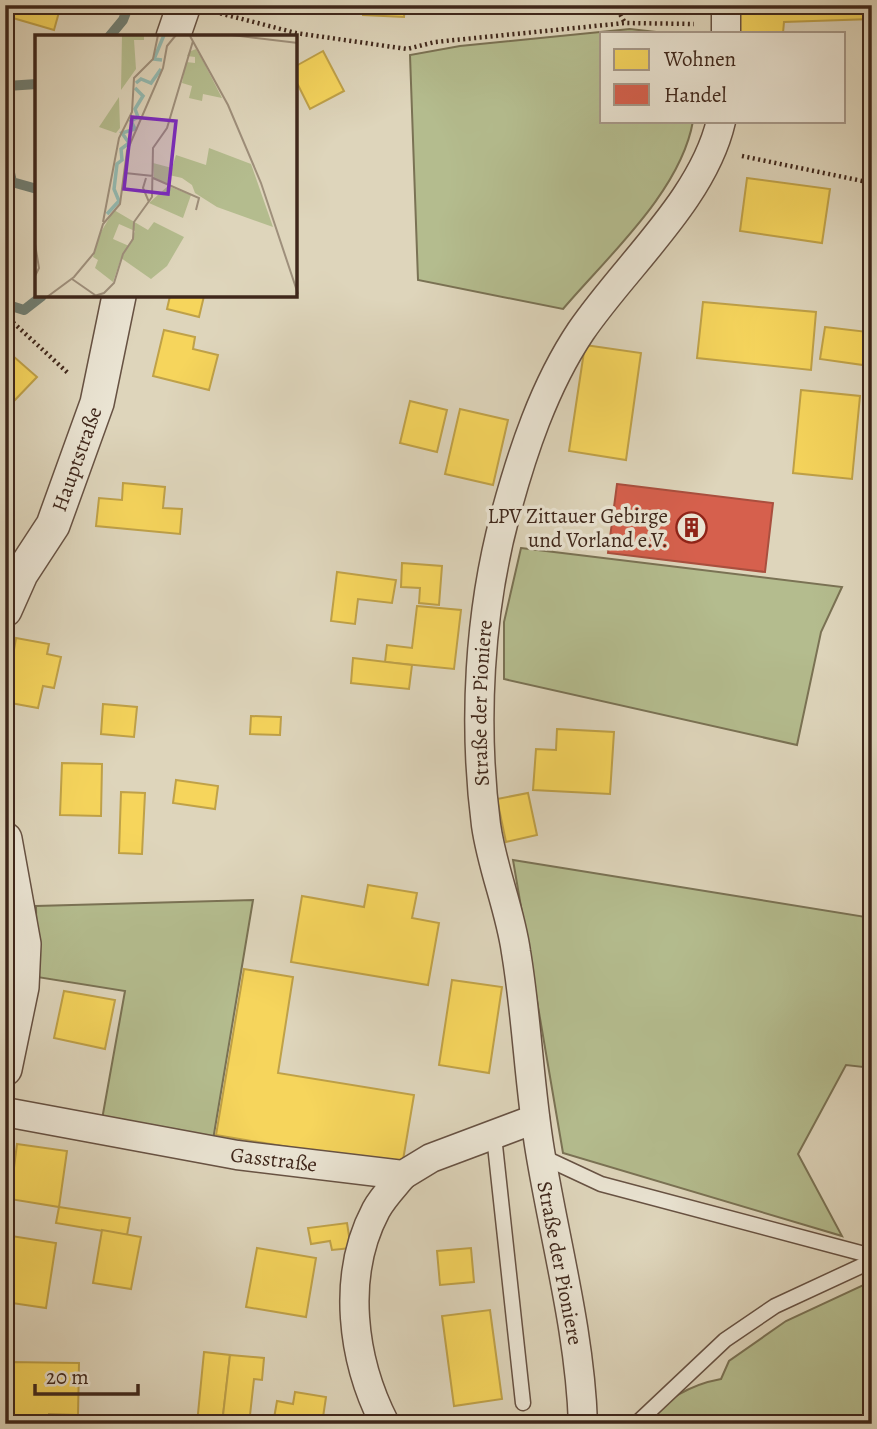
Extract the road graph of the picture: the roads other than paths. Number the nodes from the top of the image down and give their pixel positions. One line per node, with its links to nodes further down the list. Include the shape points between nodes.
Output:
1 (194, 7): 2 (street)
2 (174, 35)
3 (721, 122): 9 (street, Straße der Pioniere, via 701,176 607,296 558,370 522,460 492,576 485,628 481,771 487,829 516,951)
4 (119, 298): 5 (street, Hauptstraße, via 97,402 53,525 21,574)
5 (5, 610)
6 (5, 839): 7 (street, via 24,944 22,987)
7 (5, 1069)
8 (5, 1112): 12 (street, Gasstraße, via 237,1155)
9 (534, 1119): 10 (street); 11 (street, Straße der Pioniere)
10 (494, 1136): 12 (street, via 431,1158); 14 (lane)
11 (541, 1156): 13 (lane, via 601,1184); 16 (street, Straße der Pioniere, via 582,1377)
12 (403, 1175): 15 (street, via 377,1208 363,1240 356,1275 362,1367)
13 (872, 1259): 17 (lane, via 775,1306 725,1340)
14 (523, 1403)
15 (385, 1424)
16 (583, 1424)
17 (636, 1424)

